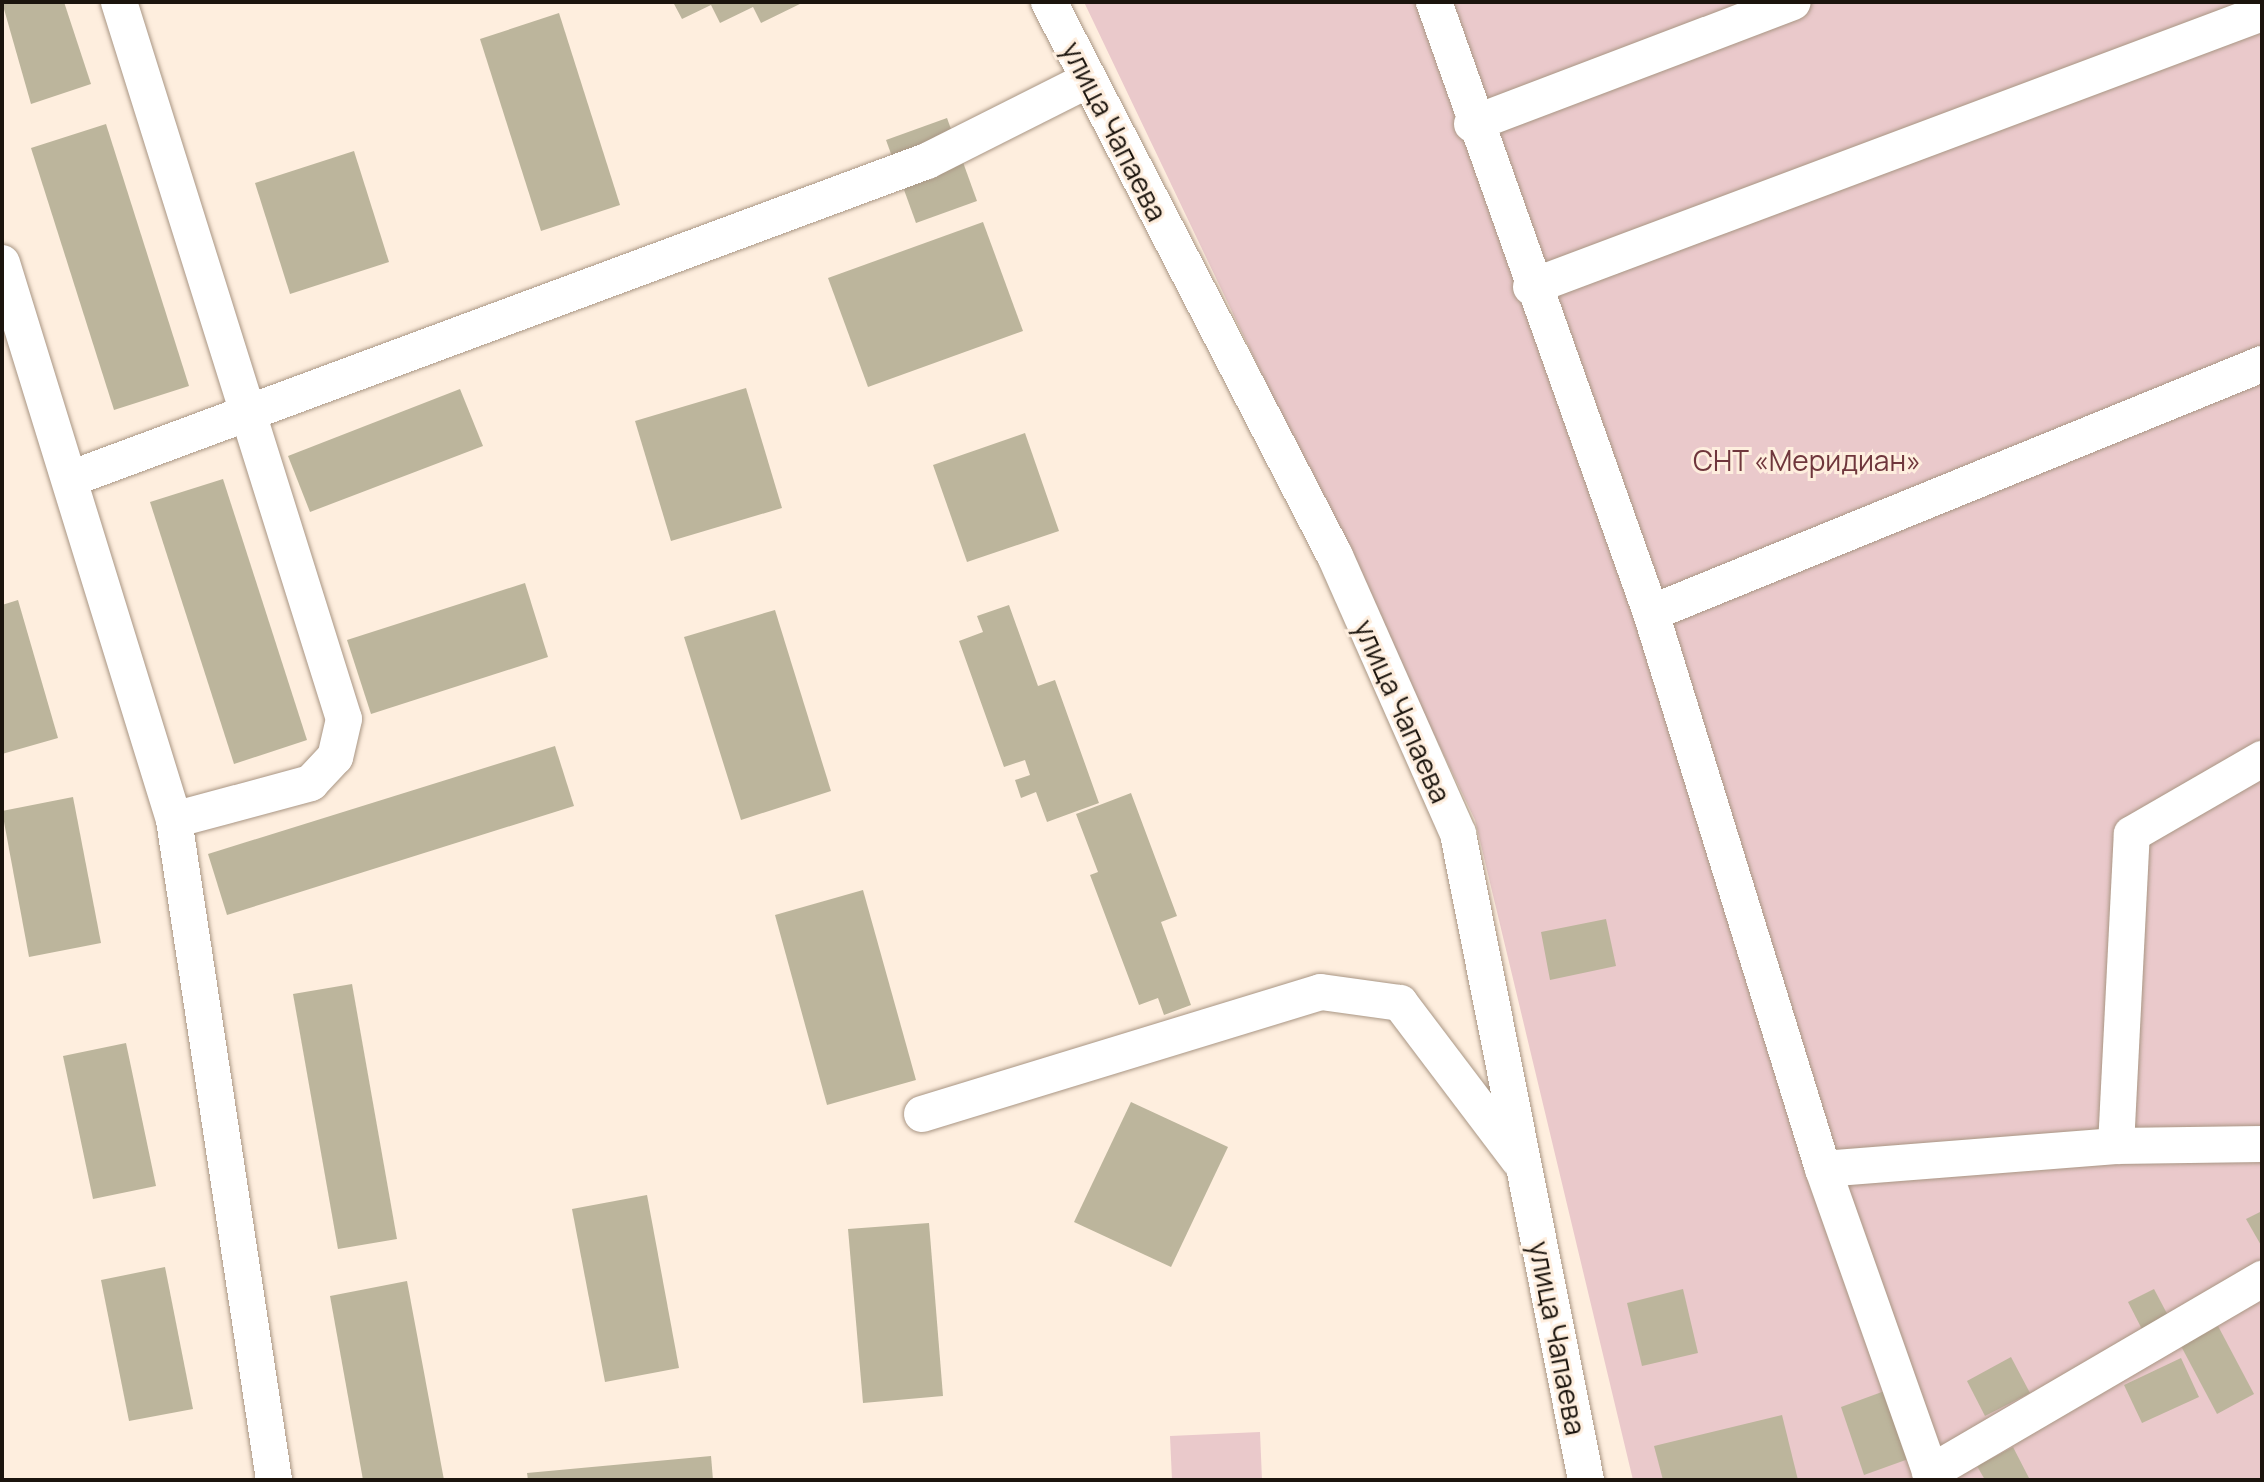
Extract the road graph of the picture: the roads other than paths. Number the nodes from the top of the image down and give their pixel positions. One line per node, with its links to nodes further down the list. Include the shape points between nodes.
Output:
1 (119, 2): 11 (street)
2 (1049, 2): 6 (street, улица Чапаева)
3 (1434, 2): 7 (street)
4 (1793, 2): 7 (street)
5 (2262, 13): 9 (street)
6 (1088, 80): 11 (street, via 927,161); 19 (street, улица Чапаева, via 1335,556 1458,834)
7 (1472, 124): 9 (street)
8 (2, 263): 12 (street)
9 (1531, 287): 13 (street)
10 (2262, 364): 13 (street)
11 (247, 411): 12 (street); 15 (street, via 344,719 335,757 311,783)
12 (70, 479): 15 (street)
13 (1651, 613): 20 (street)
14 (2262, 759): 18 (street, via 2132,834)
15 (174, 820): 23 (street)
16 (922, 1114): 19 (street, via 1321,992 1400,1003)
17 (2253, 1138): 18 (street)
18 (2116, 1146): 20 (street)
19 (1524, 1167): 24 (street, улица Чапаева)
20 (1823, 1169): 22 (street)
21 (2262, 1279): 22 (street)
22 (1931, 1476)
23 (274, 1480)
24 (1586, 1480)

